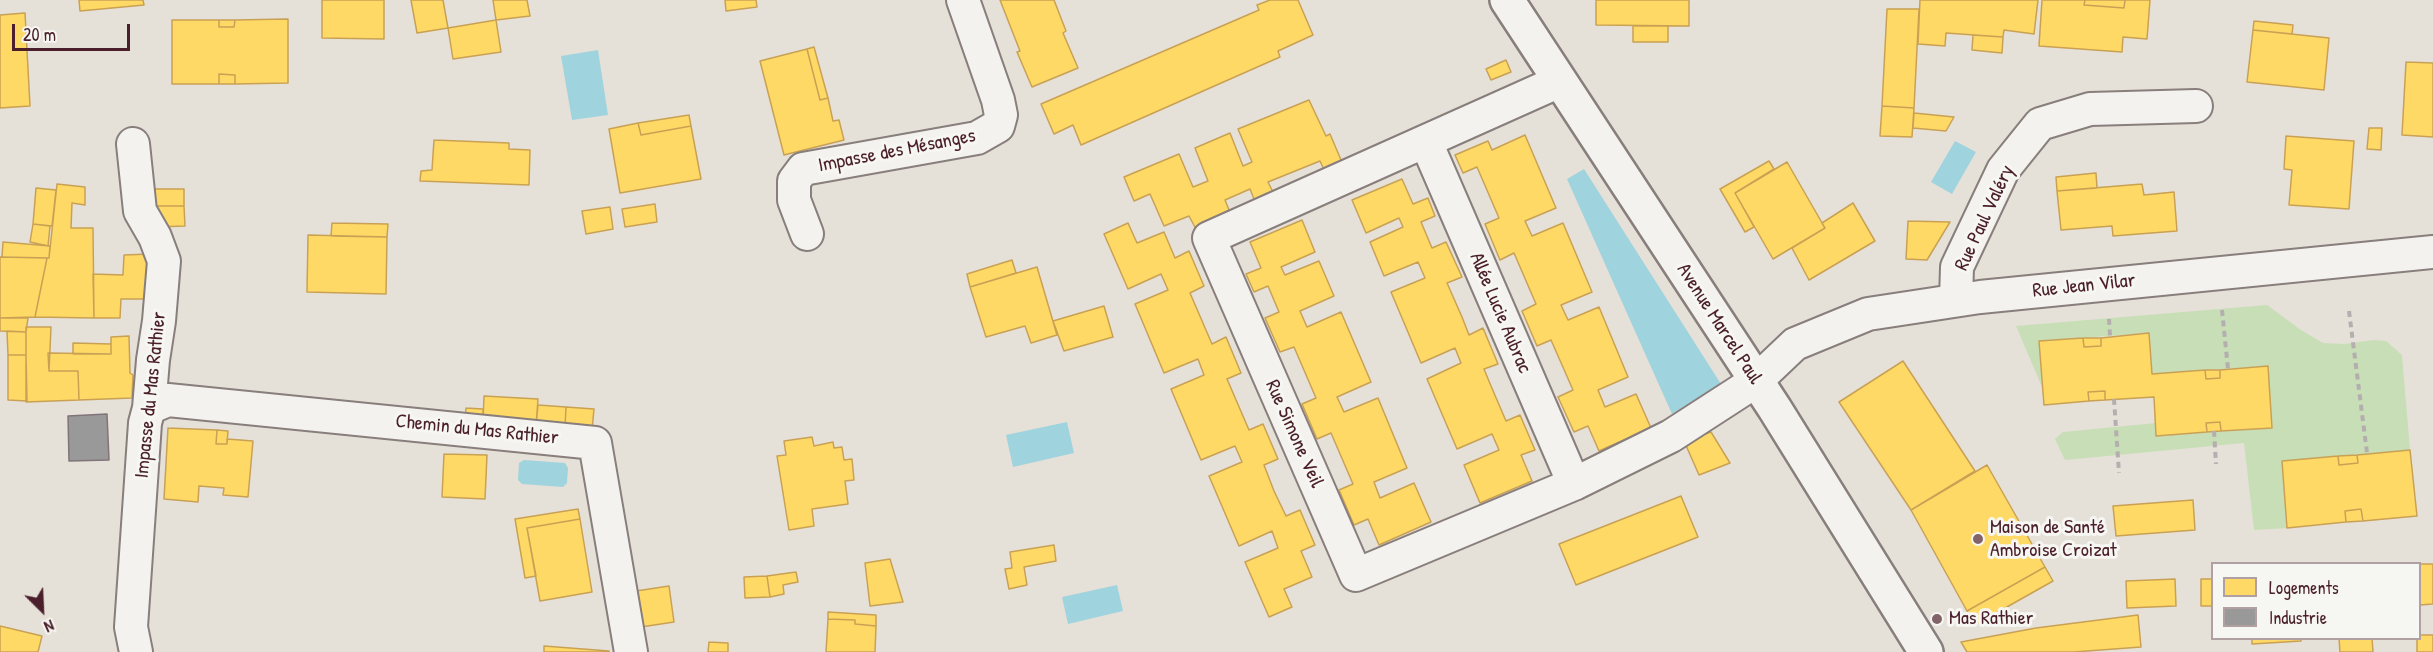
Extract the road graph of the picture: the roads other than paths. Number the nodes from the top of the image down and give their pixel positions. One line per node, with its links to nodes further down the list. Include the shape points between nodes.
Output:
1 (963, 0): 7 (street, Impasse des Mésanges, via 998,100 998,126 977,138 803,169 794,181 794,200)
2 (1507, 0): 3 (main road, Avenue Marcel Paul)
3 (1560, 81): 5 (street, Rue Simone Veil); 10 (main road, Avenue Marcel Paul)
4 (2196, 106): 9 (street, Rue Paul Valéry, via 2090,109 2040,124 2003,170 1957,267)
5 (1426, 142): 12 (street, Allée Lucie Aubrac); 12 (street, Rue Simone Veil, via 1209,238 1356,575)
6 (133, 144): 11 (street, Impasse du Mas Rathier, via 140,211 164,261)
7 (807, 234)
8 (2433, 252): 9 (street, Rue Jean Vilar)
9 (1956, 299): 10 (street, Rue Jean Vilar, via 1868,314 1805,339)
10 (1756, 381): 12 (street, Rue Simone Veil, via 1671,436); 15 (main road, Avenue Marcel Paul)
11 (149, 408): 13 (street, Impasse du Mas Rathier, via 131,627); 14 (street, Chemin du Mas Rathier, via 168,400 595,443)
12 (1574, 484)
13 (136, 652)
14 (631, 652)
15 (1926, 652)

